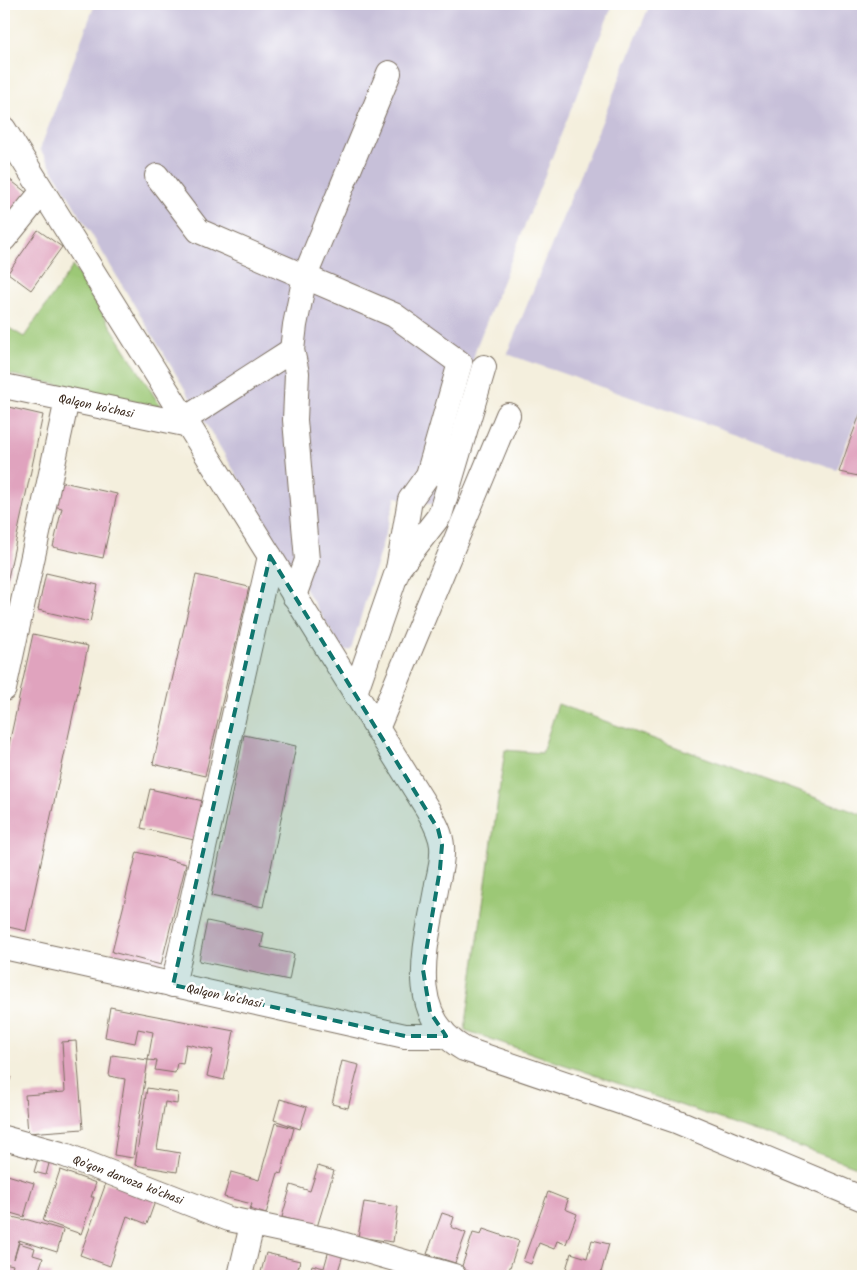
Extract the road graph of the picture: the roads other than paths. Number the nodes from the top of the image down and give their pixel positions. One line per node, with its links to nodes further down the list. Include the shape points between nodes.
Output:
1 (389, 73): 6 (street)
2 (4, 129): 4 (street)
3 (157, 176): 6 (street, via 199,231)
4 (42, 192): 5 (street); 12 (street)
5 (4, 239)
6 (305, 276): 7 (street); 14 (street, via 394,315 460,363 428,475 410,500)
7 (292, 350): 12 (street); 15 (street, via 297,373 296,420 307,560)
8 (484, 367): 14 (street, via 440,515)
9 (4, 386): 10 (street, Qalqon ko'chasi)
10 (67, 400): 12 (street, Qalqon ko'chasi); 16 (street)
11 (508, 415): 18 (street)
12 (187, 422): 13 (street)
13 (270, 556): 15 (street); 20 (street)
14 (398, 569): 17 (street)
15 (294, 596): 17 (street)
16 (4, 689)
17 (355, 693): 18 (street)
18 (377, 729): 21 (street, via 428,810 442,845 422,970 430,1012)
19 (4, 947): 20 (street, Qalqon ko'chasi)
20 (174, 985): 21 (street, Qalqon ko'chasi, via 405,1036)
21 (446, 1036): 23 (street, via 464,1049 676,1121)
22 (4, 1138): 24 (street, Qo'qon darvoza ko'chasi, via 64,1155)
23 (863, 1199)
24 (252, 1225): 25 (street); 26 (street, Qo'qon darvoza ko'chasi, via 328,1240)
25 (240, 1276)
26 (454, 1276)

